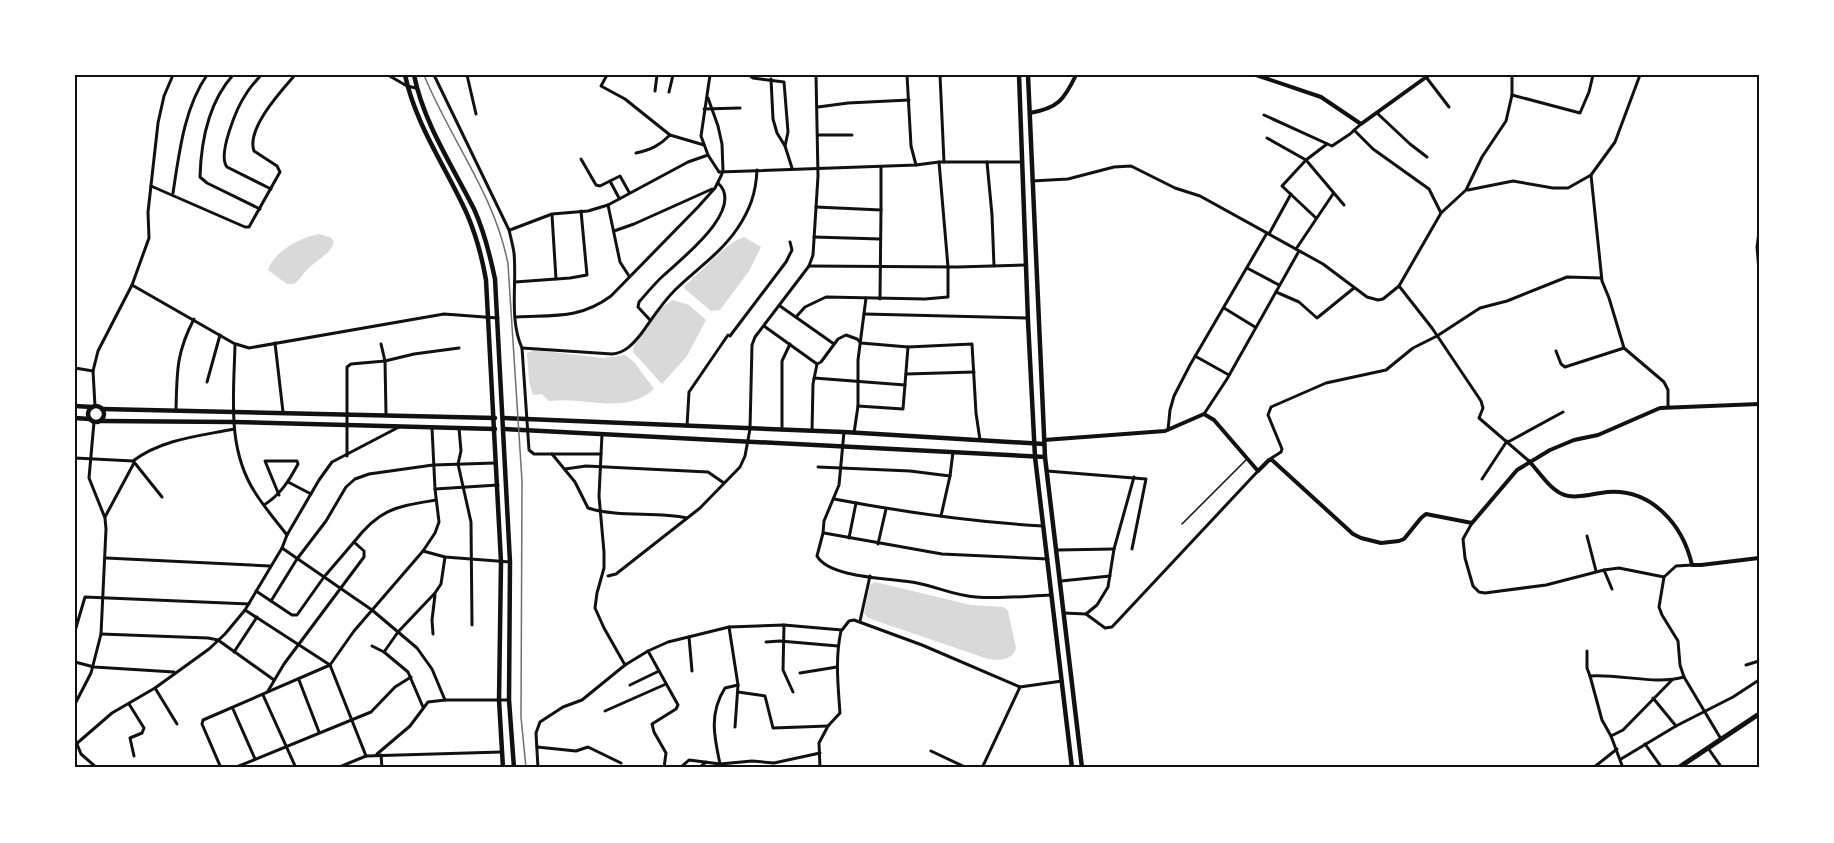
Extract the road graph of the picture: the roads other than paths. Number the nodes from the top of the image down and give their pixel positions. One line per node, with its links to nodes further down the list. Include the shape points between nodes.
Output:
1 (173, 75): 74 (street, via 158,123)
2 (207, 75): 79 (street, via 190,108)
3 (233, 75): 86 (street, via 210,114 200,177)
4 (261, 75): 76 (street, via 235,116 223,157 224,165)
5 (294, 75): 76 (street, via 270,104 253,140 254,151 280,169)
6 (388, 75): 30 (street)
7 (405, 75): 30 (main road)
8 (414, 75): 31 (main road)
9 (434, 75): 94 (street)
10 (467, 75): 44 (street)
11 (607, 75): 48 (street, via 602,86)
12 (657, 75): 32 (street)
13 (673, 75): 33 (street)
14 (710, 75): 35 (street)
15 (749, 75): 29 (street)
16 (816, 75): 37 (street)
17 (907, 75): 36 (street)
18 (940, 75): 61 (street)
19 (1018, 75): 63 (main road)
20 (1028, 75): 42 (main road)
21 (1076, 75): 42 (street, via 1059,103)
22 (1256, 75): 26 (street)
23 (1512, 75): 34 (street)
24 (1593, 75): 34 (street, via 1580,113)
25 (1640, 75): 70 (street, via 1615,142)
26 (1263, 76): 28 (street)
27 (1427, 76): 38 (street); 43 (street)
28 (1270, 77): 46 (street, via 1321,97)
29 (771, 80): 54 (street, via 773,119); 54 (street, via 785,83)
30 (407, 86): 31 (street); 125 (main road, via 416,114 475,236 486,280)
31 (417, 88): 126 (main road, via 424,113 483,232 495,279)
32 (655, 91)
33 (669, 92)
34 (1512, 95): 77 (street, via 1506,121)
35 (708, 98): 40 (street); 41 (street)
36 (909, 100): 37 (street); 64 (street)
37 (818, 107): 49 (street)
38 (1449, 107)
39 (740, 108): 41 (street)
40 (704, 109): 41 (street); 53 (street)
41 (712, 110): 69 (street, via 722,144)
42 (1030, 113): 72 (main road)
43 (1377, 113): 46 (street); 57 (street)
44 (476, 114)
45 (1264, 115): 52 (street)
46 (1360, 124): 47 (street)
47 (1354, 130): 52 (street, via 1335,145); 89 (street, via 1373,149 1429,189)
48 (670, 135): 53 (street); 55 (street, via 661,144)
49 (818, 135): 50 (street); 67 (street)
50 (852, 135)
51 (1267, 138): 59 (street)
52 (1328, 144): 59 (street)
53 (704, 145): 56 (street)
54 (785, 146): 66 (street)
55 (636, 153)
56 (708, 155): 69 (street); 78 (street)
57 (1427, 157)
58 (581, 159): 71 (street, via 596,186)
59 (1306, 160): 80 (street, via 1282,186); 81 (street)
60 (939, 162): 61 (street); 64 (street); 105 (street)
61 (944, 162): 62 (street)
62 (987, 162): 63 (street); 104 (street)
63 (1022, 162): 91 (main road)
64 (916, 165): 65 (street)
65 (880, 166): 67 (street); 87 (street)
66 (792, 168): 67 (street); 68 (street)
67 (818, 168): 85 (street)
68 (757, 170): 69 (street); 129 (street, via 753,203 737,229 661,304)
69 (721, 171): 73 (street)
70 (1591, 175): 77 (street, via 1568,188 1513,181); 110 (street)
71 (610, 181): 78 (street, via 621,177); 82 (street)
72 (1032, 181): 92 (main road); 97 (street, via 1068,179 1131,166 1174,188 1200,196)
73 (718, 183): 75 (street); 129 (street, via 724,191 724,202 710,232 639,302 638,307)
74 (151, 186): 79 (street); 113 (street, via 149,238)
75 (714, 188): 95 (street); 109 (street)
76 (271, 189): 86 (street)
77 (1466, 190): 89 (street)
78 (629, 192): 82 (street)
79 (173, 194): 86 (street, via 245,227 252,224)
80 (1291, 194): 93 (street); 97 (street)
81 (1333, 194): 84 (street); 93 (street)
82 (619, 199): 83 (street)
83 (608, 205): 88 (street); 95 (street)
84 (1344, 205)
85 (816, 207): 87 (street); 98 (street)
86 (260, 209)
87 (881, 210): 99 (street)
88 (581, 211): 90 (street); 111 (street, via 588,274)
89 (1441, 213): 115 (street)
90 (552, 214): 94 (street); 111 (street)
91 (1024, 214): 92 (main road); 102 (main road)
92 (1034, 214): 197 (main road)
93 (1316, 218): 101 (street)
94 (509, 230): 112 (street)
95 (614, 231): 109 (street, via 620,262)
96 (1759, 232): 108 (street)
97 (1268, 233): 101 (street); 107 (street)
98 (814, 237): 99 (street); 103 (street)
99 (880, 239): 106 (street)
100 (790, 242): 180 (street, via 792,250 786,261 689,392)
101 (1297, 250): 114 (street); 116 (street, via 1331,269)
102 (1026, 265): 104 (street); 127 (main road)
103 (809, 266): 106 (street); 120 (street)
104 (994, 266): 105 (street)
105 (948, 267): 106 (street); 119 (street, via 946,299)
106 (879, 268): 119 (street)
107 (1247, 268): 114 (street); 121 (street)
108 (1759, 271)
109 (629, 276): 123 (street, via 611,296 591,309 575,314)
110 (1600, 278): 133 (street, via 1572,276 1546,284 1480,308); 143 (street)
111 (556, 279): 112 (street)
112 (515, 282): 123 (street)
113 (132, 285): 128 (street); 149 (street, via 98,351)
114 (1279, 285): 117 (street)
115 (1399, 286): 116 (street, via 1375,301); 133 (street)
116 (1354, 288): 117 (street, via 1317,318 1299,302)
117 (1276, 292): 131 (street)
118 (866, 298): 119 (street); 122 (street); 124 (street, via 826,297 805,307)
119 (880, 298)
120 (780, 306): 124 (street); 130 (street)
121 (1224, 308): 131 (street); 145 (street)
122 (864, 315): 127 (street); 139 (street)
123 (516, 317): 142 (street)
124 (796, 317): 138 (street)
125 (489, 318): 126 (street); 134 (street, via 444,314); 172 (main road)
126 (498, 318): 173 (main road)
127 (1028, 318): 199 (main road)
128 (194, 319): 132 (street); 163 (street, via 177,362)
129 (650, 320): 142 (street, via 621,354)
130 (764, 326): 137 (street); 187 (street, via 755,337 751,353)
131 (1255, 327): 152 (street)
132 (220, 335): 135 (street); 155 (street)
133 (1437, 336): 198 (street, via 1482,403 1479,418); 211 (street, via 1410,349 1386,370 1326,383 1271,407 1268,415 1282,449)
134 (275, 343): 135 (street, via 249,348); 165 (street)
135 (235, 344): 164 (street)
136 (381, 344): 146 (street)
137 (790, 344): 147 (street); 189 (street, via 782,361)
138 (834, 344): 139 (street, via 846,335); 147 (street)
139 (861, 344): 140 (street); 154 (street)
140 (908, 347): 150 (street, via 972,344); 151 (street)
141 (459, 348): 146 (street)
142 (522, 348): 174 (street)
143 (1624, 348): 144 (street, via 1565,367); 161 (street, via 1664,382)
144 (1556, 351)
145 (1195, 356): 152 (street); 190 (street, via 1172,402)
146 (385, 361): 167 (street, via 347,367); 168 (street)
147 (817, 364): 153 (street)
148 (75, 368): 149 (street)
149 (93, 371): 160 (street)
150 (974, 372): 151 (street); 195 (street)
151 (906, 374): 156 (street)
152 (1229, 375): 169 (street)
153 (814, 378): 154 (street); 191 (street)
154 (856, 380): 156 (street); 159 (street)
155 (207, 382)
156 (906, 385): 159 (street, via 903,409)
157 (1759, 404): 161 (street)
158 (75, 406): 160 (main road)
159 (858, 406): 193 (street)
160 (94, 407): 162 (main road); 175 (main road, via 88,413)
161 (1668, 407): 212 (street, via 1591,438 1574,440)
162 (102, 409): 163 (main road); 176 (main road)
163 (176, 410): 164 (main road)
164 (234, 411): 165 (main road); 177 (street)
165 (284, 412): 167 (main road)
166 (1563, 412): 198 (street)
167 (346, 413): 168 (main road); 178 (street)
168 (386, 414): 170 (main road)
169 (1204, 414): 190 (street); 209 (street, via 1214,420)
170 (446, 416): 172 (main road); 182 (main road)
171 (75, 418): 175 (main road)
172 (495, 418): 185 (main road)
173 (503, 418): 174 (main road); 186 (main road)
174 (528, 419): 180 (main road); 188 (street)
175 (92, 420): 176 (main road); 210 (street)
176 (100, 421): 177 (main road)
177 (234, 422): 178 (main road); 184 (street)
178 (346, 425): 179 (main road); 204 (street)
179 (401, 426): 181 (main road); 204 (street)
180 (687, 426): 187 (main road)
181 (432, 427): 182 (main road); 216 (street)
182 (447, 427): 183 (main road)
183 (459, 428): 185 (main road); 215 (street)
184 (234, 429): 213 (street, via 171,442); 238 (street, via 241,463)
185 (495, 429): 214 (main road)
186 (504, 429): 188 (main road); 247 (main road)
187 (750, 429): 189 (main road); 196 (street)
188 (528, 430): 194 (main road); 202 (street, via 529,450 534,454)
189 (782, 430): 191 (main road)
190 (1168, 430): 197 (street)
191 (812, 431): 192 (main road)
192 (844, 432): 193 (main road); 200 (street)
193 (854, 433): 195 (main road)
194 (602, 434): 196 (main road); 203 (street)
195 (980, 440): 199 (main road)
196 (748, 441): 200 (main road); 228 (street, via 740,467)
197 (1044, 442): 199 (main road); 207 (main road)
198 (1508, 442): 212 (street); 226 (street)
199 (1035, 444): 206 (main road)
200 (843, 446): 201 (main road); 219 (street)
201 (953, 452): 205 (main road); 224 (street)
202 (552, 454): 203 (street); 220 (street)
203 (602, 454): 217 (street)
204 (347, 456): 232 (street, via 332,462)
205 (1022, 456): 206 (main road); 221 (main road)
206 (1035, 457): 207 (main road); 221 (main road)
207 (1045, 457): 222 (main road)
208 (75, 458): 210 (street)
209 (1246, 459): 223 (street); 245 (lane)
210 (91, 460): 213 (street); 242 (street, via 90,484)
211 (1269, 460): 223 (street); 244 (street, via 1353,534 1373,543 1404,539 1427,514)
212 (1529, 461): 244 (street); 268 (street, via 1556,491 1565,495 1619,492 1658,508 1680,531)
213 (133, 462): 234 (street); 242 (street)
214 (497, 463): 215 (street); 229 (main road)
215 (458, 464): 216 (street); 230 (street)
216 (433, 465): 231 (street); 263 (street, via 355,479)
217 (600, 466): 220 (street); 228 (street, via 708,472); 240 (street)
218 (818, 466): 219 (street)
219 (840, 468): 224 (street); 235 (street)
220 (565, 469): 240 (street, via 586,506)
221 (1036, 469): 248 (main road)
222 (1047, 471): 225 (street); 259 (main road)
223 (1258, 471): 289 (street, via 1112,627 1105,628)
224 (950, 476): 241 (street)
225 (1134, 477): 256 (street); 257 (street, via 1146,479)
226 (1482, 479)
227 (288, 482): 232 (street); 233 (street); 233 (street, via 297,461 265,461)
228 (725, 484): 243 (street)
229 (498, 485): 230 (street); 246 (main road)
230 (462, 486): 231 (street); 264 (street, via 471,522)
231 (435, 489): 236 (street)
232 (311, 494): 250 (street)
233 (279, 495): 238 (street)
234 (162, 497)
235 (834, 499): 237 (street); 249 (street)
236 (436, 500): 253 (street, via 382,513); 258 (street, via 439,522)
237 (856, 503): 239 (street); 252 (street)
238 (264, 505): 250 (street)
239 (886, 509): 241 (street); 254 (street)
240 (600, 511): 243 (street); 315 (street, via 604,568 596,609)
241 (941, 516): 248 (street)
242 (105, 518): 261 (street)
243 (687, 518): 272 (street, via 616,574)
244 (1472, 523): 271 (street, via 1463,539 1473,586 1479,592 1546,585)
245 (1182, 524)
246 (500, 526): 247 (main road); 266 (main road)
247 (508, 526): 267 (main road)
248 (1044, 526): 265 (main road)
249 (823, 532): 252 (street); 273 (street, via 816,556 819,560 834,568)
250 (287, 535): 255 (street)
251 (1587, 536): 271 (street)
252 (849, 538): 254 (street)
253 (354, 542): 276 (street); 278 (street, via 364,551 364,558)
254 (878, 544): 265 (street, via 942,554)
255 (282, 548): 263 (street); 269 (street)
256 (1114, 549): 259 (street); 274 (street)
257 (1132, 549)
258 (423, 550): 260 (street); 287 (street)
259 (1057, 550): 277 (main road)
260 (446, 557): 264 (street); 281 (street)
261 (106, 558): 269 (street); 283 (street)
262 (1759, 558): 268 (street)
263 (297, 559): 276 (street); 284 (street)
264 (472, 559): 266 (street); 292 (street)
265 (1048, 559): 282 (main road)
266 (501, 562): 267 (street); 340 (main road)
267 (510, 562): 341 (main road)
268 (1692, 565): 275 (street, via 1676,566)
269 (270, 566): 280 (street)
270 (1604, 570): 271 (street); 275 (street, via 1619,568); 279 (street)
271 (1596, 571)
272 (608, 576)
273 (870, 576): 282 (street, via 976,597); 291 (street)
274 (1110, 576): 277 (street); 289 (street, via 1103,596)
275 (1664, 576): 324 (street, via 1659,607 1678,641)
276 (324, 577): 278 (street); 284 (street, via 297,615)
277 (1061, 581): 288 (main road)
278 (340, 588): 287 (street); 304 (street)
279 (1612, 588)
280 (256, 591): 284 (street); 285 (street)
281 (435, 594): 297 (street); 299 (street)
282 (1052, 595): 329 (main road)
283 (103, 599): 285 (street); 296 (street, via 83,598); 298 (street)
284 (271, 601)
285 (249, 604): 286 (street)
286 (245, 610): 290 (street); 301 (street)
287 (372, 610): 297 (street); 314 (street)
288 (1065, 613): 289 (street); 391 (main road)
289 (1086, 614)
290 (257, 617): 304 (street); 309 (street)
291 (860, 622): 295 (street, via 849,621); 333 (street)
292 (472, 625)
293 (784, 625): 294 (street); 295 (street); 303 (street)
294 (729, 627): 300 (street); 332 (street)
295 (842, 630): 306 (street)
296 (75, 631)
297 (398, 632): 310 (street); 339 (street, via 424,655)
298 (101, 634): 301 (street); 316 (street)
299 (433, 634)
300 (688, 637): 307 (street); 319 (street)
301 (218, 640): 309 (street); 320 (street)
302 (766, 642): 303 (street)
303 (784, 642): 306 (street); 336 (street, via 783,670)
304 (299, 644): 314 (street); 325 (street)
305 (372, 646): 310 (street)
306 (838, 646): 317 (street)
307 (648, 651): 315 (street); 318 (street)
308 (1587, 651): 322 (street)
309 (234, 652): 325 (street)
310 (384, 652): 323 (street)
311 (1759, 661): 313 (street)
312 (75, 662): 316 (street)
313 (1746, 664)
314 (330, 665): 326 (street); 349 (street)
315 (624, 665): 360 (street, via 582,700 542,720 536,733)
316 (94, 667): 320 (street); 342 (street)
317 (837, 667): 321 (street); 351 (street, via 840,713)
318 (659, 671): 330 (street); 331 (street)
319 (692, 671)
320 (176, 673): 334 (street)
321 (800, 673)
322 (1590, 676): 327 (street); 355 (street, via 1602,720)
323 (411, 677): 344 (street); 349 (street, via 394,687 371,712)
324 (1684, 677): 327 (street); 347 (street)
325 (274, 680): 337 (street)
326 (299, 680): 337 (street); 354 (street)
327 (1672, 680): 338 (street)
328 (1759, 680): 347 (street)
329 (1062, 681): 333 (street); 390 (main road)
330 (666, 684): 346 (street); 384 (street, via 678,708 652,727 666,753)
331 (630, 685)
332 (738, 686): 335 (street); 374 (street, via 725,688 716,707 713,722)
333 (1020, 687): 389 (street)
334 (155, 688): 343 (street); 350 (street)
335 (738, 692): 351 (street, via 765,696 773,728); 353 (street)
336 (793, 692)
337 (265, 694): 345 (street); 359 (street)
338 (1653, 698): 352 (street); 355 (street, via 1623,730)
339 (445, 700): 340 (street); 344 (street, via 428,702)
340 (499, 700): 341 (street); 363 (main road)
341 (509, 700): 382 (main road)
342 (75, 704)
343 (129, 704): 357 (street, via 96,725); 368 (street, via 144,728 130,738)
344 (423, 707): 366 (street, via 410,726)
345 (232, 708): 370 (street); 376 (street, via 202,722)
346 (605, 711)
347 (1706, 711): 352 (street); 356 (street)
348 (1759, 714): 356 (highway)
349 (352, 720): 354 (street); 369 (street)
350 (177, 724)
351 (828, 726): 365 (street, via 819,743)
352 (1676, 726): 358 (street)
353 (735, 727)
354 (319, 732): 359 (street)
355 (1611, 736): 362 (street)
356 (1721, 739): 361 (highway)
357 (76, 744): 375 (street)
358 (1645, 744): 371 (street); 394 (street)
359 (288, 747): 370 (street); 378 (street)
360 (537, 747): 373 (street, via 576,752 588,747); 383 (street)
361 (1708, 748): 395 (highway); 396 (street)
362 (1617, 750): 371 (street); 392 (street)
363 (501, 752): 367 (street); 381 (main road)
364 (931, 752): 388 (street)
365 (820, 753): 374 (street, via 774,763); 387 (street)
366 (376, 754): 367 (street); 369 (street)
367 (381, 755): 380 (street)
368 (134, 756)
369 (366, 756): 379 (street)
370 (255, 759): 377 (street)
371 (1621, 759): 393 (street)
372 (706, 762): 374 (street); 385 (street, via 689,760); 386 (street)
373 (621, 763)
374 (720, 764)
375 (97, 768)
376 (221, 768)
377 (234, 768)
378 (296, 768)
379 (337, 768)
380 (382, 768)
381 (503, 768)
382 (514, 768)
383 (538, 768)
384 (664, 768)
385 (680, 768)
386 (699, 768)
387 (820, 768)
388 (967, 768)
389 (982, 768)
390 (1072, 768)
391 (1082, 768)
392 (1593, 768)
393 (1623, 768)
394 (1662, 768)
395 (1678, 768)
396 (1722, 768)

